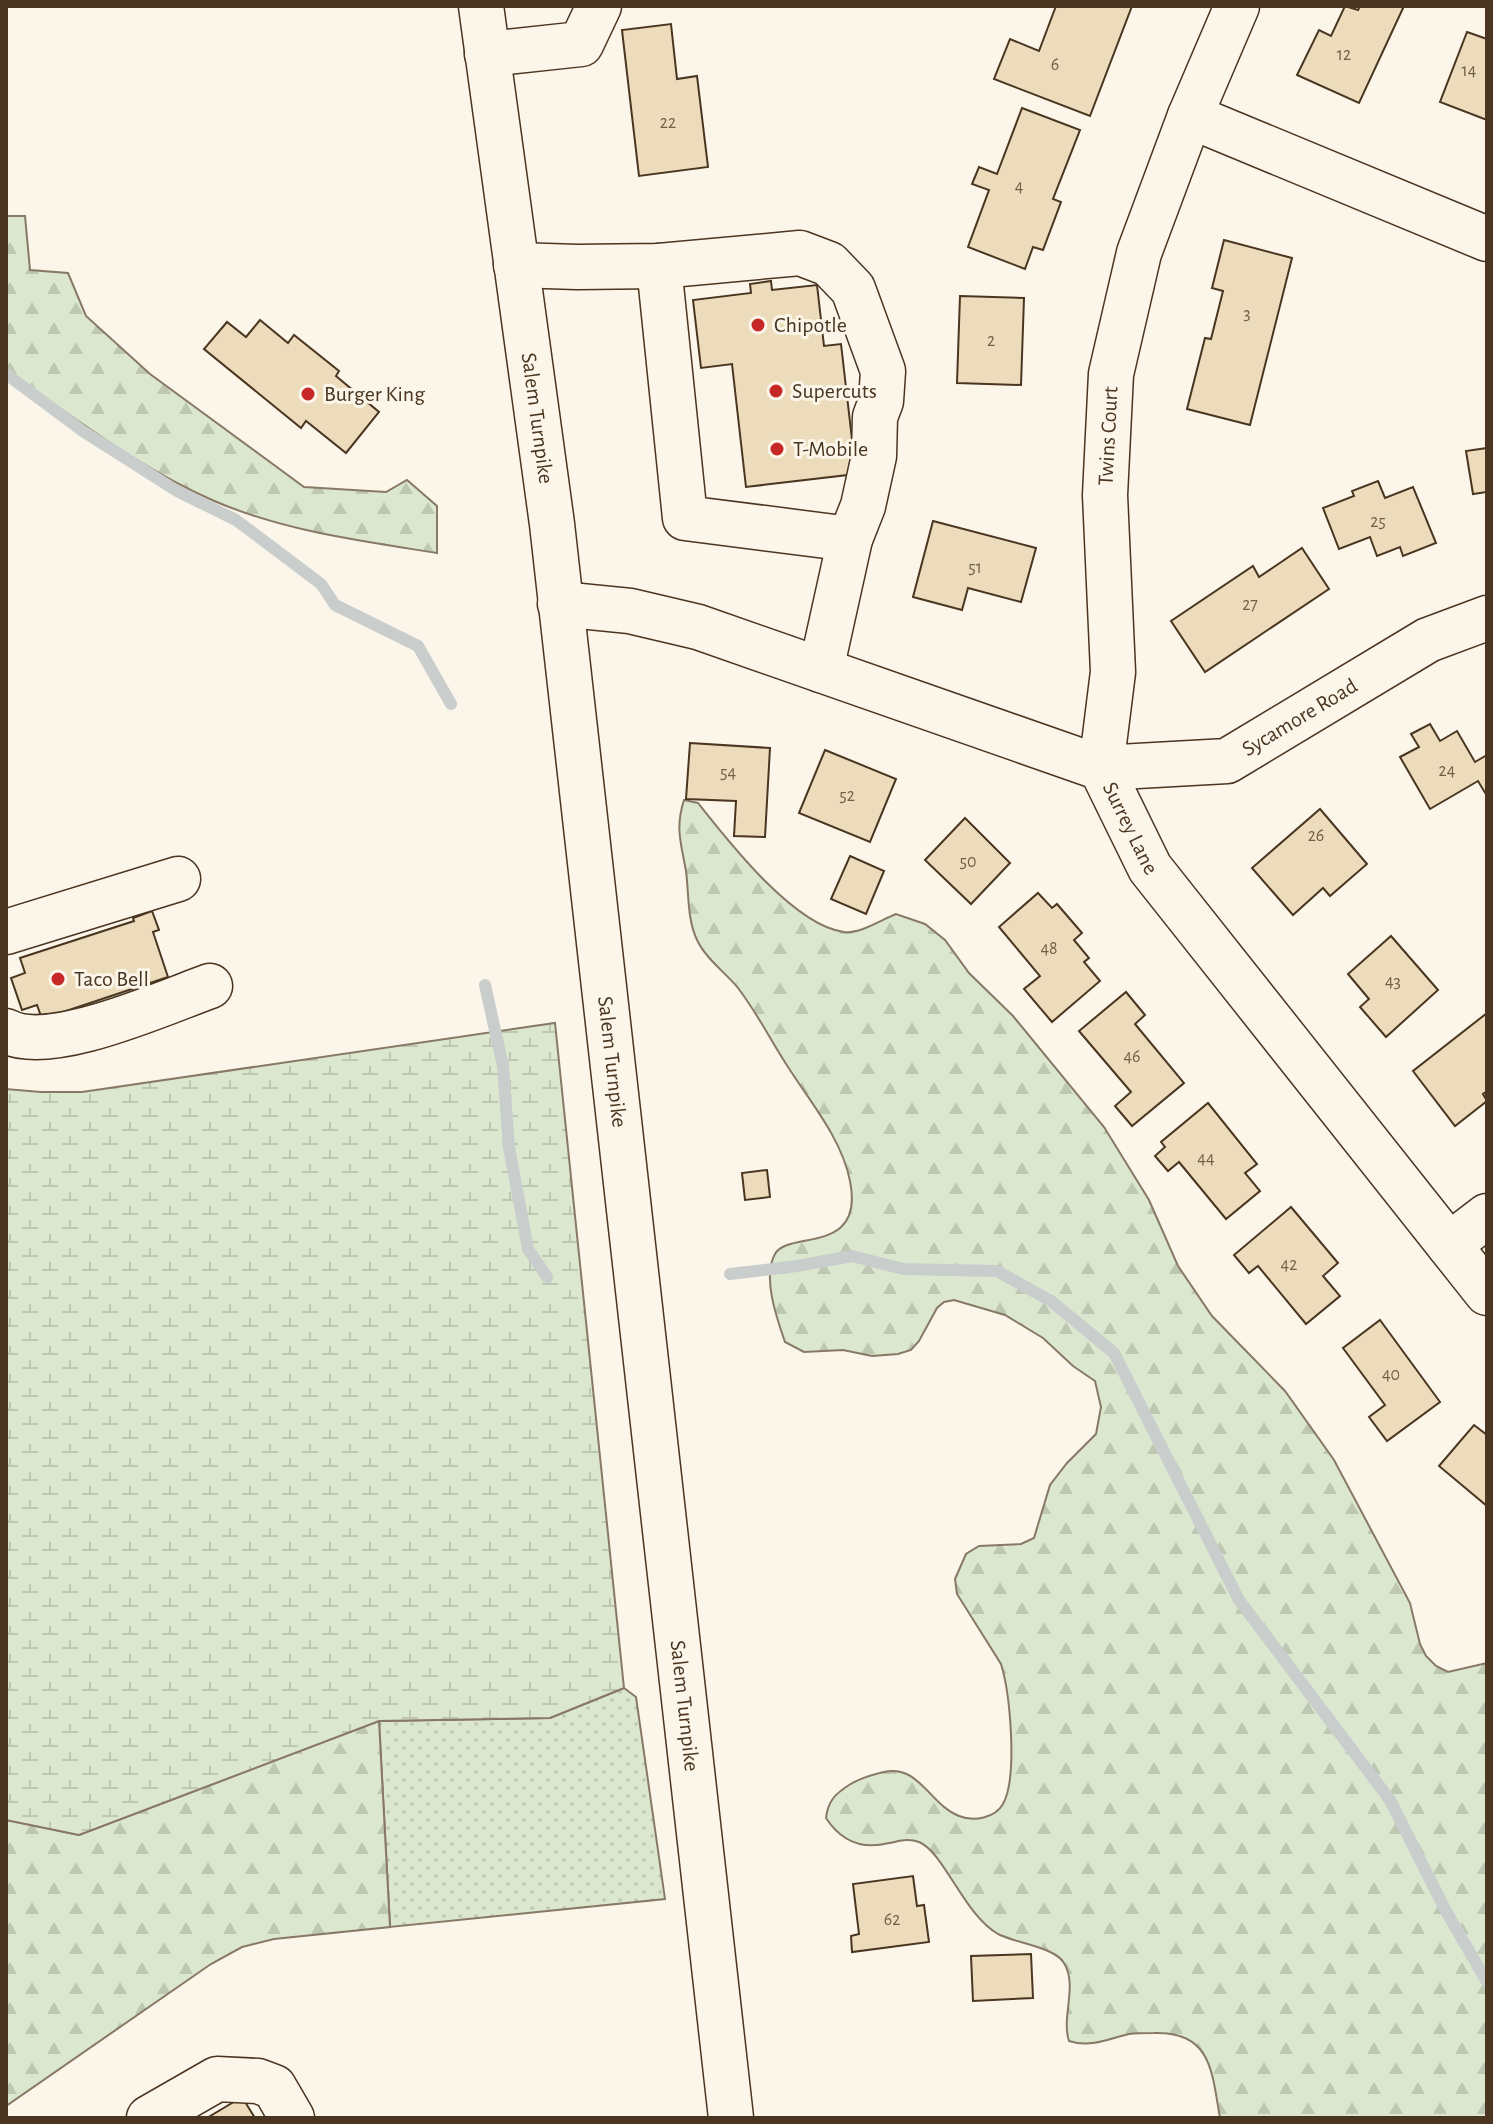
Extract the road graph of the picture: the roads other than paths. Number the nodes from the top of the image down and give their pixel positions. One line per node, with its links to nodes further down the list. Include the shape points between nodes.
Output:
1 (481, 6): 4 (street, Salem Turnpike)
2 (599, 6): 4 (street, via 581,44)
3 (1237, 6): 5 (street, Twins Court)
4 (487, 54): 8 (street, Salem Turnpike)
5 (1190, 116): 6 (street); 13 (street, Twins Court, via 1139,253 1111,374 1105,495 1113,672)
6 (1487, 239)
7 (679, 264): 8 (street); 9 (street, via 721,282 807,275 823,284 838,306 875,417 871,469); 9 (street, via 685,518)
8 (516, 265): 10 (street, Salem Turnpike)
9 (850, 539): 12 (street)
10 (560, 604): 12 (street, Surrey Lane, via 630,611 698,627); 23 (street, Salem Turnpike)
11 (1487, 618): 13 (street, Sycamore Road, via 1428,640 1227,761)
12 (821, 670): 13 (street, Surrey Lane)
13 (1101, 768): 19 (street, Surrey Lane, via 1150,868)
14 (178, 879): 15 (street)
15 (6, 932)
16 (210, 986): 17 (street, via 72,1034 33,1037)
17 (6, 1031)
18 (1487, 1216): 19 (street)
19 (1449, 1245): 20 (street, Surrey Lane)
20 (1487, 1293)
21 (149, 2118): 22 (street, via 217,2079 274,2087)
22 (292, 2118)
23 (731, 2118)

